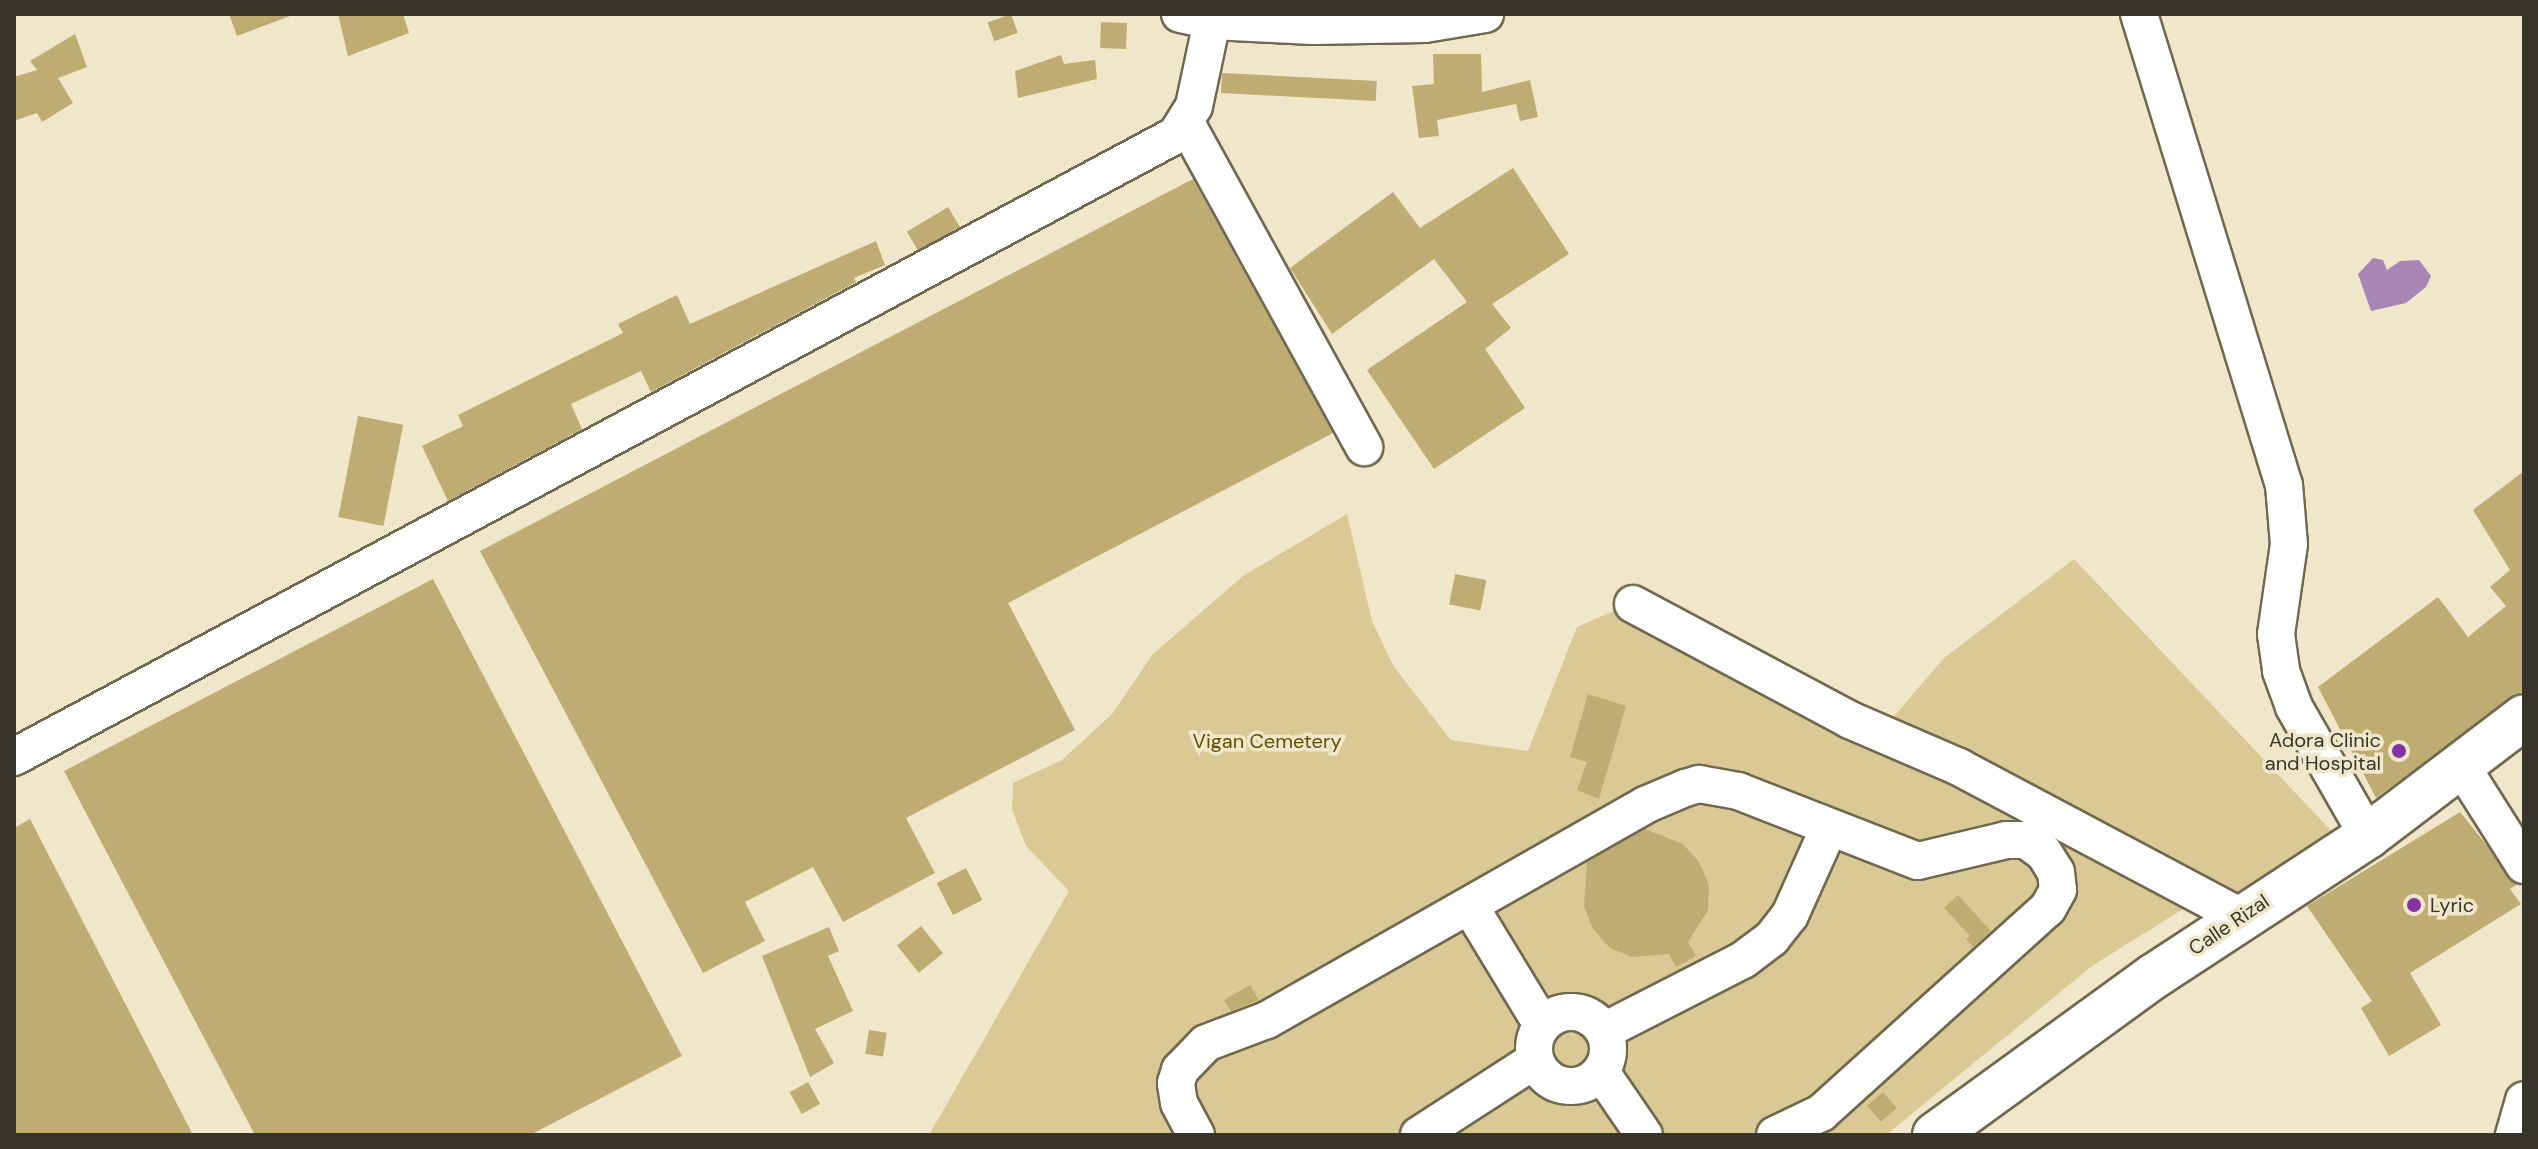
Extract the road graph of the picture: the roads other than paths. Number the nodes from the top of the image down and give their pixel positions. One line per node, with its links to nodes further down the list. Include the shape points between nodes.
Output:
1 (1485, 14): 4 (street)
2 (2139, 14): 12 (street, via 2284,485 2289,544 2276,634 2281,671 2294,707)
3 (1196, 18): 4 (street, via 1312,26); 5 (street)
4 (1442, 18)
5 (1186, 123): 6 (street); 9 (street, via 1162,142)
6 (1364, 447)
7 (1633, 604): 15 (street, via 1850,720 1959,767)
8 (2524, 717): 10 (main road, Calle Rizal)
9 (14, 757)
10 (2462, 767): 12 (main road, Calle Rizal); 13 (street)
11 (1829, 828): 14 (street, via 1738,791 1699,784 1645,805); 17 (street, via 1790,915 1772,938 1743,960); 26 (street, via 1918,861 2026,840 2044,853 2056,872 2058,890 2048,908 1821,1113)
12 (2368, 836): 15 (main road, Calle Rizal)
13 (2524, 865)
14 (1471, 908): 16 (street); 22 (street, via 1267,1020 1206,1043 1180,1070 1176,1083 1179,1103)
15 (2241, 917): 21 (main road, Calle Rizal)
16 (1542, 1025): 17 (street, via 1571,1011); 18 (street)
17 (1604, 1031): 19 (street, via 1608,1044)
18 (1535, 1060): 19 (street, via 1551,1081); 23 (street)
19 (1592, 1078): 24 (street); 25 (street)
20 (2524, 1100): 28 (street)
21 (1978, 1120): 27 (main road, Calle Rizal)
22 (1196, 1135)
23 (1419, 1135)
24 (1616, 1135)
25 (1644, 1135)
26 (1775, 1135)
27 (1935, 1135)
28 (2514, 1135)

